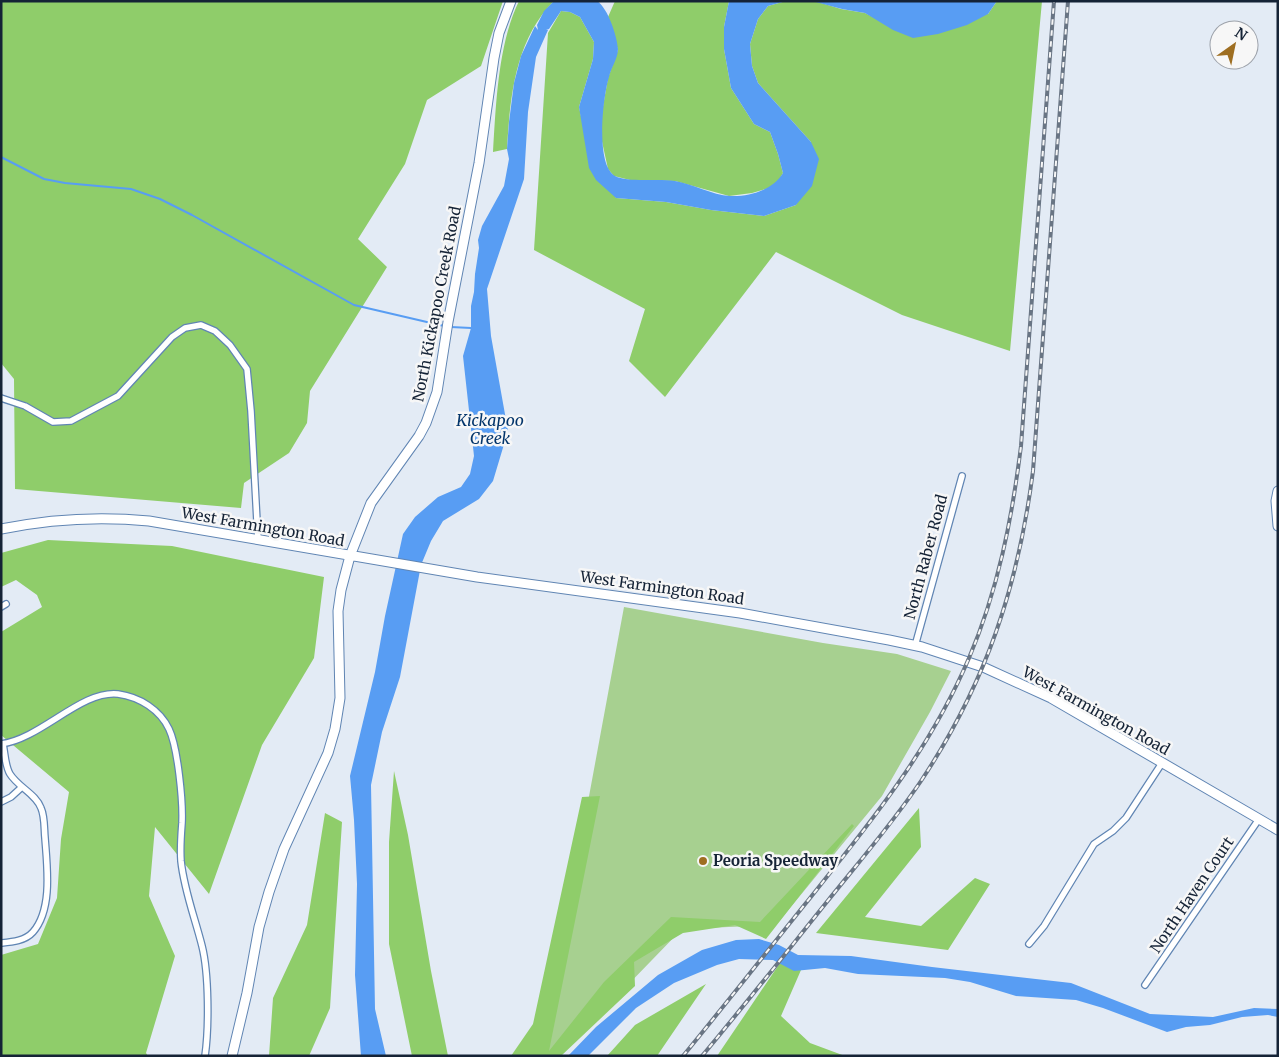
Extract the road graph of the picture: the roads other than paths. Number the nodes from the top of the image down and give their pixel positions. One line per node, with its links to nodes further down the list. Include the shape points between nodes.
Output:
1 (511, 1): 8 (main road, North Kickapoo Creek Road, via 499,32 494,58 479,163 437,392 414,444 371,503)
2 (1, 398): 7 (street, via 25,406 54,422 71,421 118,396 172,337 185,328 201,326 215,331 247,369)
3 (962, 476): 9 (street, North Raber Road)
4 (1278, 491): 5 (main road)
5 (1278, 526)
6 (1, 530): 7 (main road, West Farmington Road, via 50,521 109,518)
7 (258, 540): 8 (main road, West Farmington Road)
8 (350, 556): 9 (main road, West Farmington Road, via 799,622); 20 (main road, North Kickapoo Creek Road, via 338,611 340,698 335,729 328,753 268,892)
9 (915, 646): 11 (main road, West Farmington Road, via 983,667 1051,698)
10 (2, 744): 12 (street, via 8,770); 19 (street, via 26,737 104,695 117,694 141,701 164,720 173,742 182,802 181,861 205,963)
11 (1162, 763): 14 (main road, West Farmington Road); 17 (street, via 1126,818 1094,844 1044,926)
12 (22, 787): 13 (street); 16 (street, via 42,808 48,873 46,894 40,919 32,933 20,940)
13 (1, 802)
14 (1259, 819): 15 (main road, West Farmington Road); 18 (street, North Haven Court)
15 (1278, 830)
16 (1, 943)
17 (1029, 944)
18 (1145, 985)
19 (205, 1056)
20 (232, 1056)

